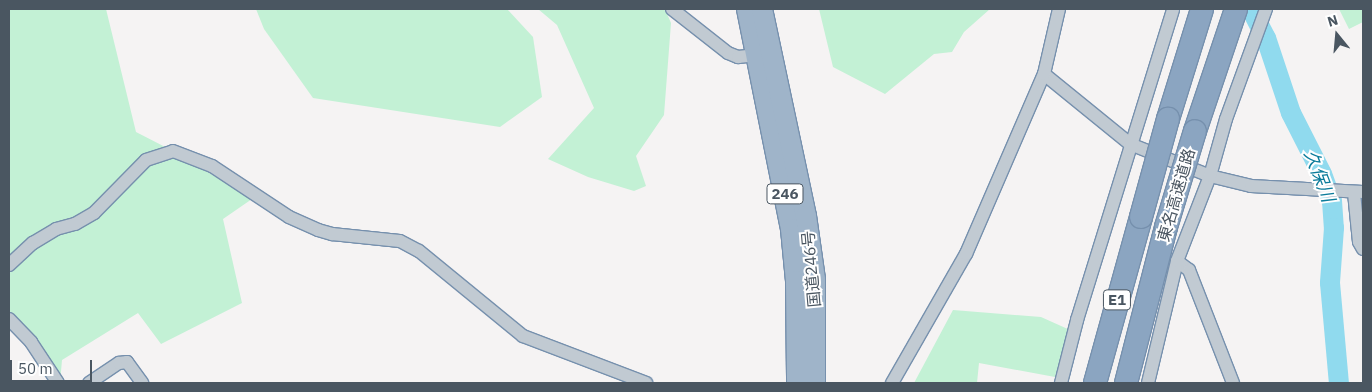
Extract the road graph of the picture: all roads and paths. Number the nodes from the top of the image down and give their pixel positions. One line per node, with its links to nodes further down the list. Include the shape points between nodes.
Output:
1 (672, 9): 9 (street, via 728,53 738,57)
2 (747, 9): 9 (highway, 国道246号 / 246)
3 (762, 9): 23 (highway, 国道246号 / 246, via 806,216 815,279)
4 (1059, 9): 10 (street)
5 (1173, 9): 11 (street)
6 (1202, 9): 26 (highway, 東名高速道路 / E1, bridge)
7 (1235, 10): 27 (highway, 東名高速道路 / E1, bridge, via 1166,227)
8 (1266, 10): 12 (street)
9 (757, 55): 22 (highway, 国道246号 / 246, via 791,229 796,281)
10 (1044, 74): 11 (street); 24 (street, via 966,254)
11 (1130, 144): 12 (street); 25 (street)
12 (1210, 176): 13 (street, via 1251,186); 15 (street)
13 (1359, 192): 14 (street, via 1359,242)
14 (1363, 249)
15 (1177, 261): 28 (street); 29 (street, via 1189,270)
16 (9, 265): 21 (street, via 40,238 94,213 146,160 173,151 212,166 289,217 318,230 400,241 420,252 523,336)
17 (9, 319): 18 (street, via 31,342)
18 (58, 383)
19 (89, 383): 20 (street, via 127,362)
20 (142, 383)
21 (646, 383)
22 (797, 383)
23 (815, 383)
24 (892, 383)
25 (1061, 383)
26 (1095, 383)
27 (1126, 383)
28 (1148, 383)
29 (1233, 383)

